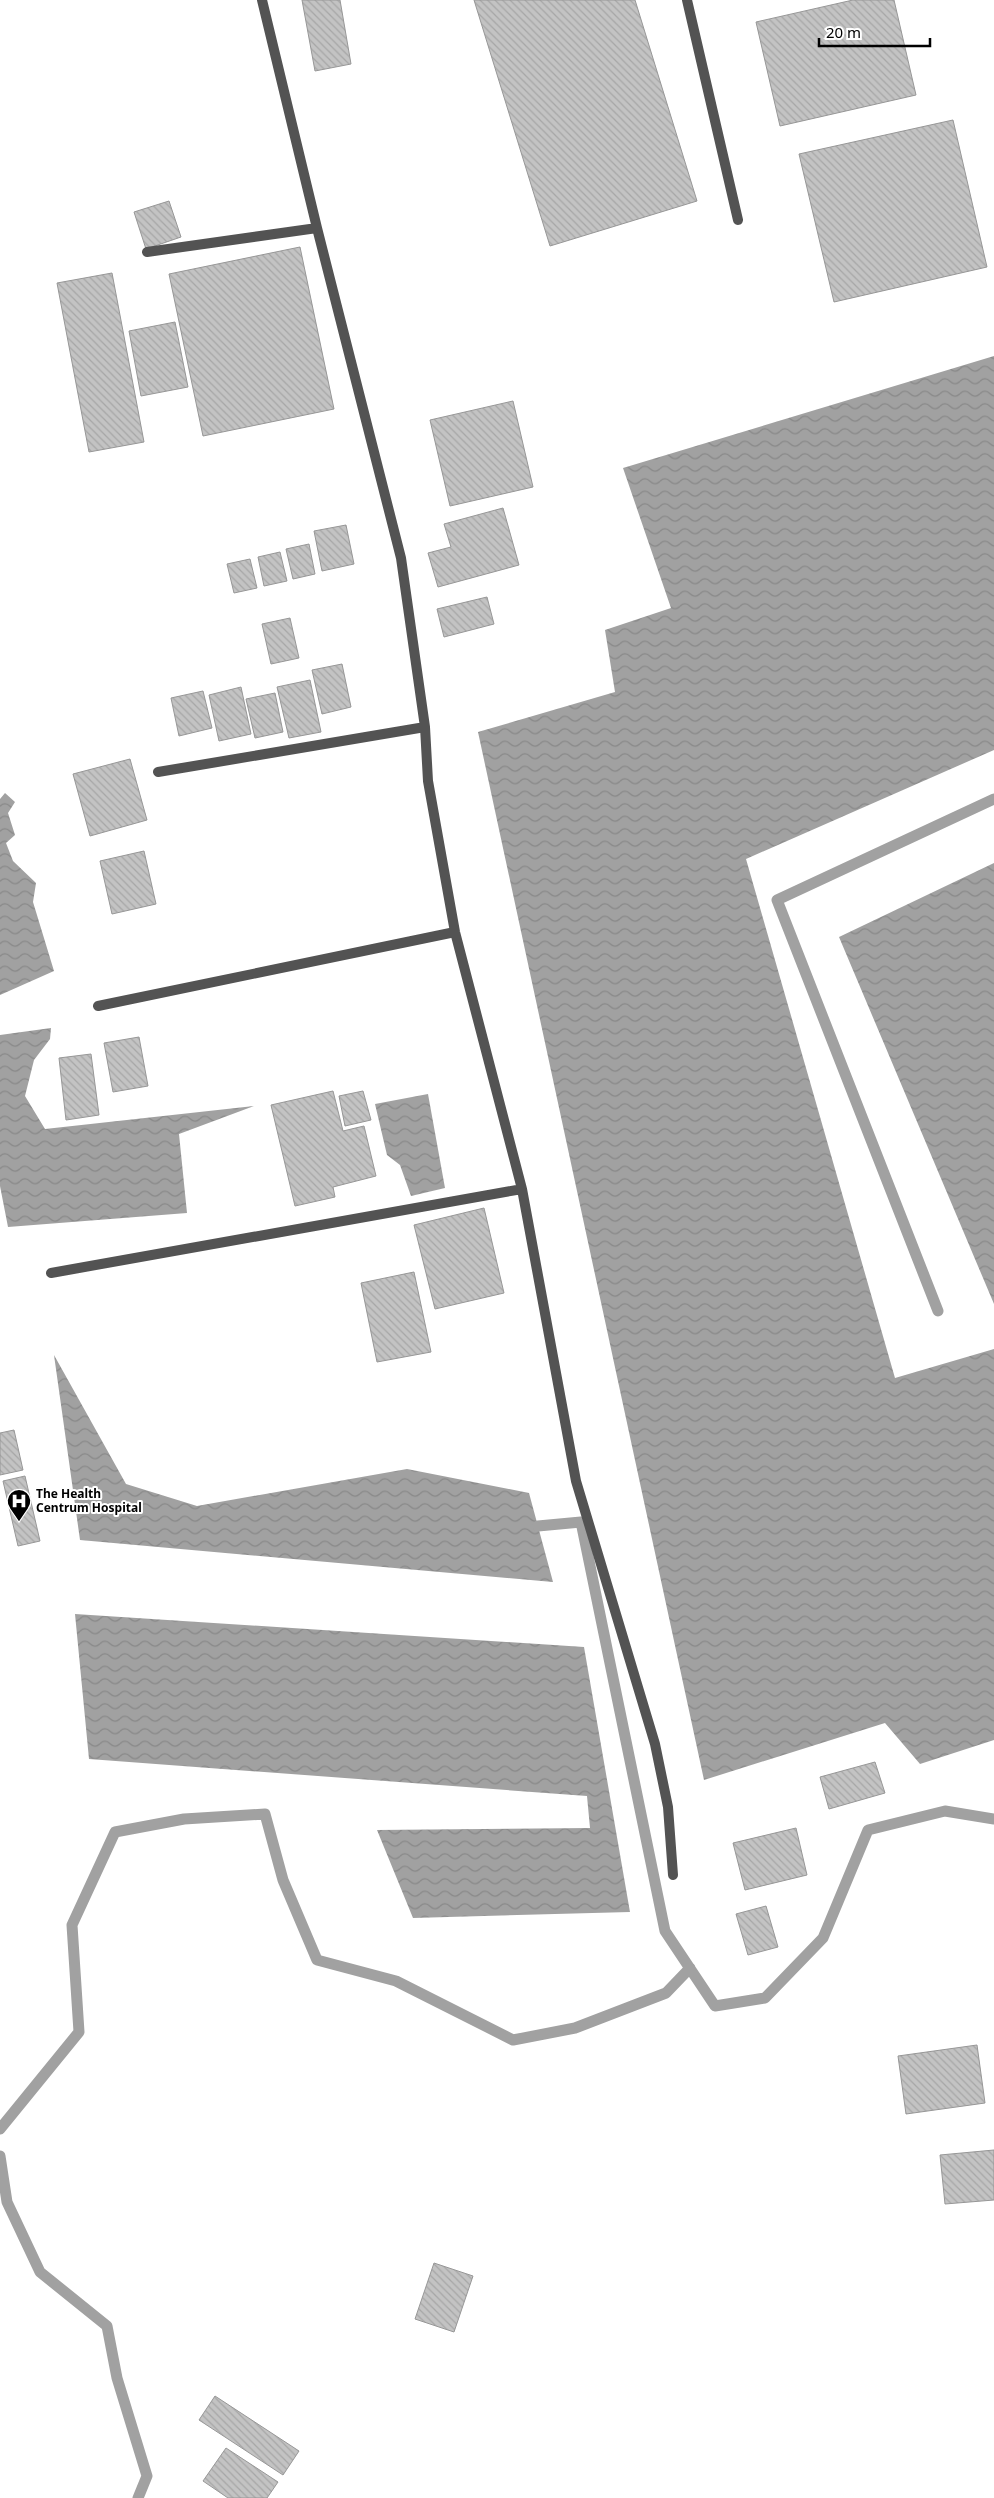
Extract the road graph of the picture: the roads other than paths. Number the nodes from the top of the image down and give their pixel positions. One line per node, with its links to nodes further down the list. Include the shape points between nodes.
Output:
1 (262, 0): 4 (street)
2 (687, 0): 3 (street)
3 (738, 220)
4 (317, 228): 5 (street); 6 (street, via 401,558)
5 (147, 252)
6 (425, 727): 7 (street); 8 (street, via 428,781)
7 (158, 772)
8 (454, 932): 9 (street); 10 (street)
9 (98, 1006)
10 (522, 1188): 11 (street); 12 (street, via 576,1481 655,1744 668,1807)
11 (51, 1273)
12 (673, 1875)

